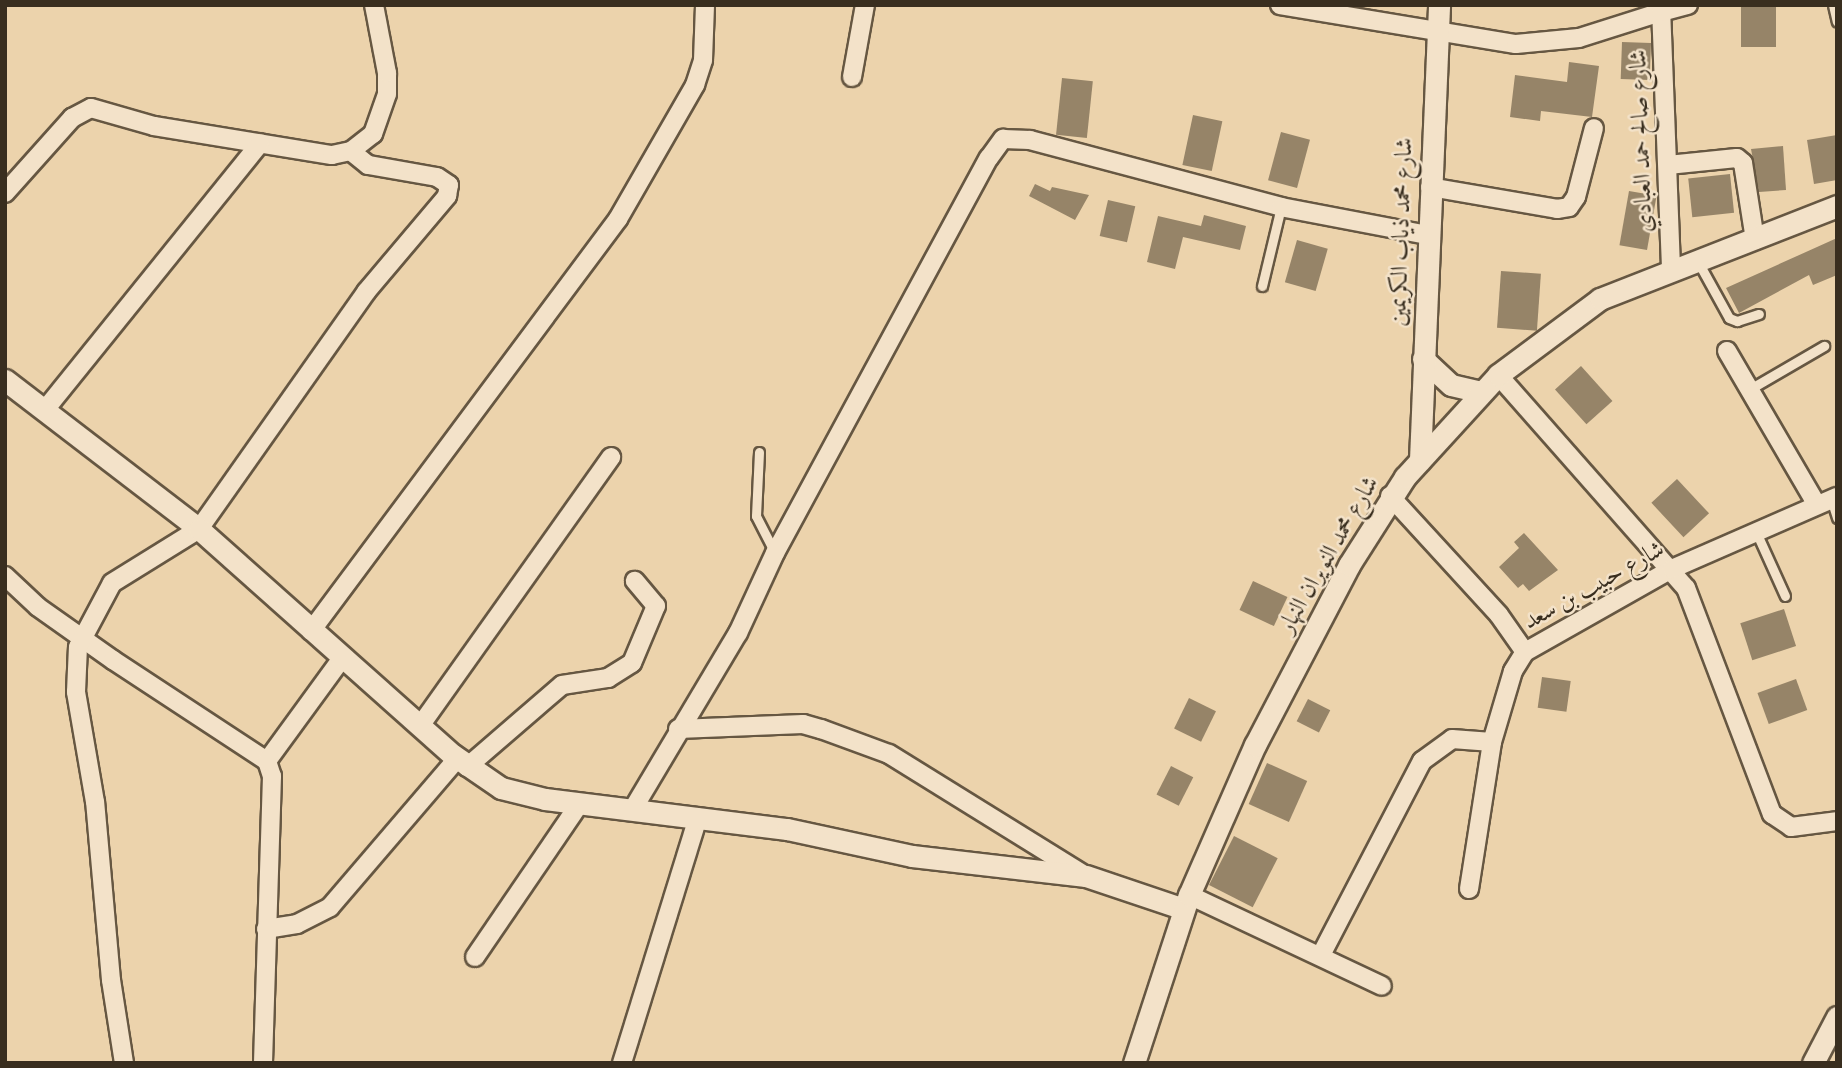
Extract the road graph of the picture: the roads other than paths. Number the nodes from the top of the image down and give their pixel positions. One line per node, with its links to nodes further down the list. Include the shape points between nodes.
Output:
1 (374, 5): 14 (street, via 387,94 373,134)
2 (705, 5): 47 (street, via 703,60 695,85 618,219)
3 (865, 5): 11 (street)
4 (1280, 5): 10 (street, شارع صالح حمد العبادي)
5 (1439, 5): 10 (street, شارع محمد ذياب الكريمين)
6 (1688, 5): 8 (street, شارع صالح حمد العبادي)
7 (1833, 5): 9 (lane)
8 (1661, 12): 10 (street, شارع صالح حمد العبادي, via 1627,26 1549,43 1516,44); 15 (street, شارع صالح حمد العبادي)
9 (1837, 22)
10 (1436, 34): 16 (street, شارع محمد ذياب الكريمين)
11 (852, 77)
12 (1594, 128): 16 (street, via 1576,197 1569,207 1557,209)
13 (260, 144): 14 (street, via 332,155); 17 (street, via 153,126 91,108 72,118); 33 (street)
14 (351, 151): 40 (street, via 368,165 437,177 449,185 447,196 366,292)
15 (1668, 165): 21 (street, via 1737,158 1742,163); 23 (street, شارع صالح حمد العبادي)
16 (1430, 187): 20 (street, شارع محمد ذياب الكريمين)
17 (5, 193)
18 (1837, 206): 21 (street, شارع محمد النويران النهار)
19 (1281, 207): 20 (street); 24 (lane); 42 (street, via 1030,140 1003,139)
20 (1428, 235): 28 (street, شارع محمد ذياب الكريمين)
21 (1755, 240): 22 (street, شارع محمد النويران النهار)
22 (1696, 259): 23 (street, شارع محمد النويران النهار); 25 (lane, via 1729,318 1737,321)
23 (1671, 268): 29 (street, شارع محمد النويران النهار, via 1600,299)
24 (1262, 286)
25 (1759, 314)
26 (1824, 346): 31 (lane)
27 (1727, 351): 31 (street)
28 (1423, 359): 32 (street, via 1451,385); 36 (street, شارع محمد ذياب الكريمين)
29 (1498, 374): 32 (street, شارع محمد النويران النهار); 43 (street)
30 (5, 380): 33 (street)
31 (1750, 389): 38 (street)
32 (1481, 392): 36 (street, شارع محمد النويران النهار)
33 (44, 411): 40 (street)
34 (759, 452): 42 (lane, via 756,516)
35 (611, 457): 51 (street)
36 (1420, 460): 37 (street, شارع محمد النويران النهار)
37 (1390, 496): 49 (street, شارع حبيب بن سعد, via 1499,615); 62 (street, شارع محمد النويران النهار, via 1278,698)
38 (1829, 500): 39 (lane); 41 (street, شارع حبيب بن سعد)
39 (1837, 519)
40 (199, 529): 47 (street); 48 (street, via 112,583)
41 (1756, 534): 43 (street, شارع حبيب بن سعد); 46 (lane)
42 (775, 553): 52 (street, via 738,633)
43 (1672, 569): 49 (street, شارع حبيب بن سعد); 59 (street, via 1693,601 1772,814 1791,827)
44 (5, 576): 48 (street)
45 (635, 581): 55 (street, via 656,606 632,663 608,678 562,685)
46 (1785, 596)
47 (311, 631): 50 (street)
48 (81, 638): 54 (street); 68 (street, via 76,692 95,802 111,980)
49 (1525, 652): 53 (street, via 1513,671)
50 (342, 658): 51 (street); 54 (street)
51 (420, 726): 55 (street)
52 (678, 730): 57 (street); 60 (street, via 803,724 821,729 888,754)
53 (1492, 742): 61 (street); 64 (street, via 1452,739 1422,761)
54 (267, 761): 63 (street, via 272,776)
55 (462, 763): 56 (street, via 522,794); 63 (street, via 330,907 297,924)
56 (580, 803): 57 (street); 65 (street)
57 (633, 809): 58 (street)
58 (698, 817): 60 (street, via 787,829 912,856); 70 (street)
59 (1837, 821)
60 (1086, 876): 62 (street)
61 (1469, 890)
62 (1186, 902): 64 (street); 71 (street, شارع محمد النويران النهار)
63 (266, 929): 69 (street)
64 (1321, 955): 66 (street)
65 (475, 957)
66 (1382, 986)
67 (1837, 1017): 72 (street)
68 (124, 1063)
69 (263, 1063)
70 (622, 1063)
71 (1134, 1063)
72 (1813, 1063)

